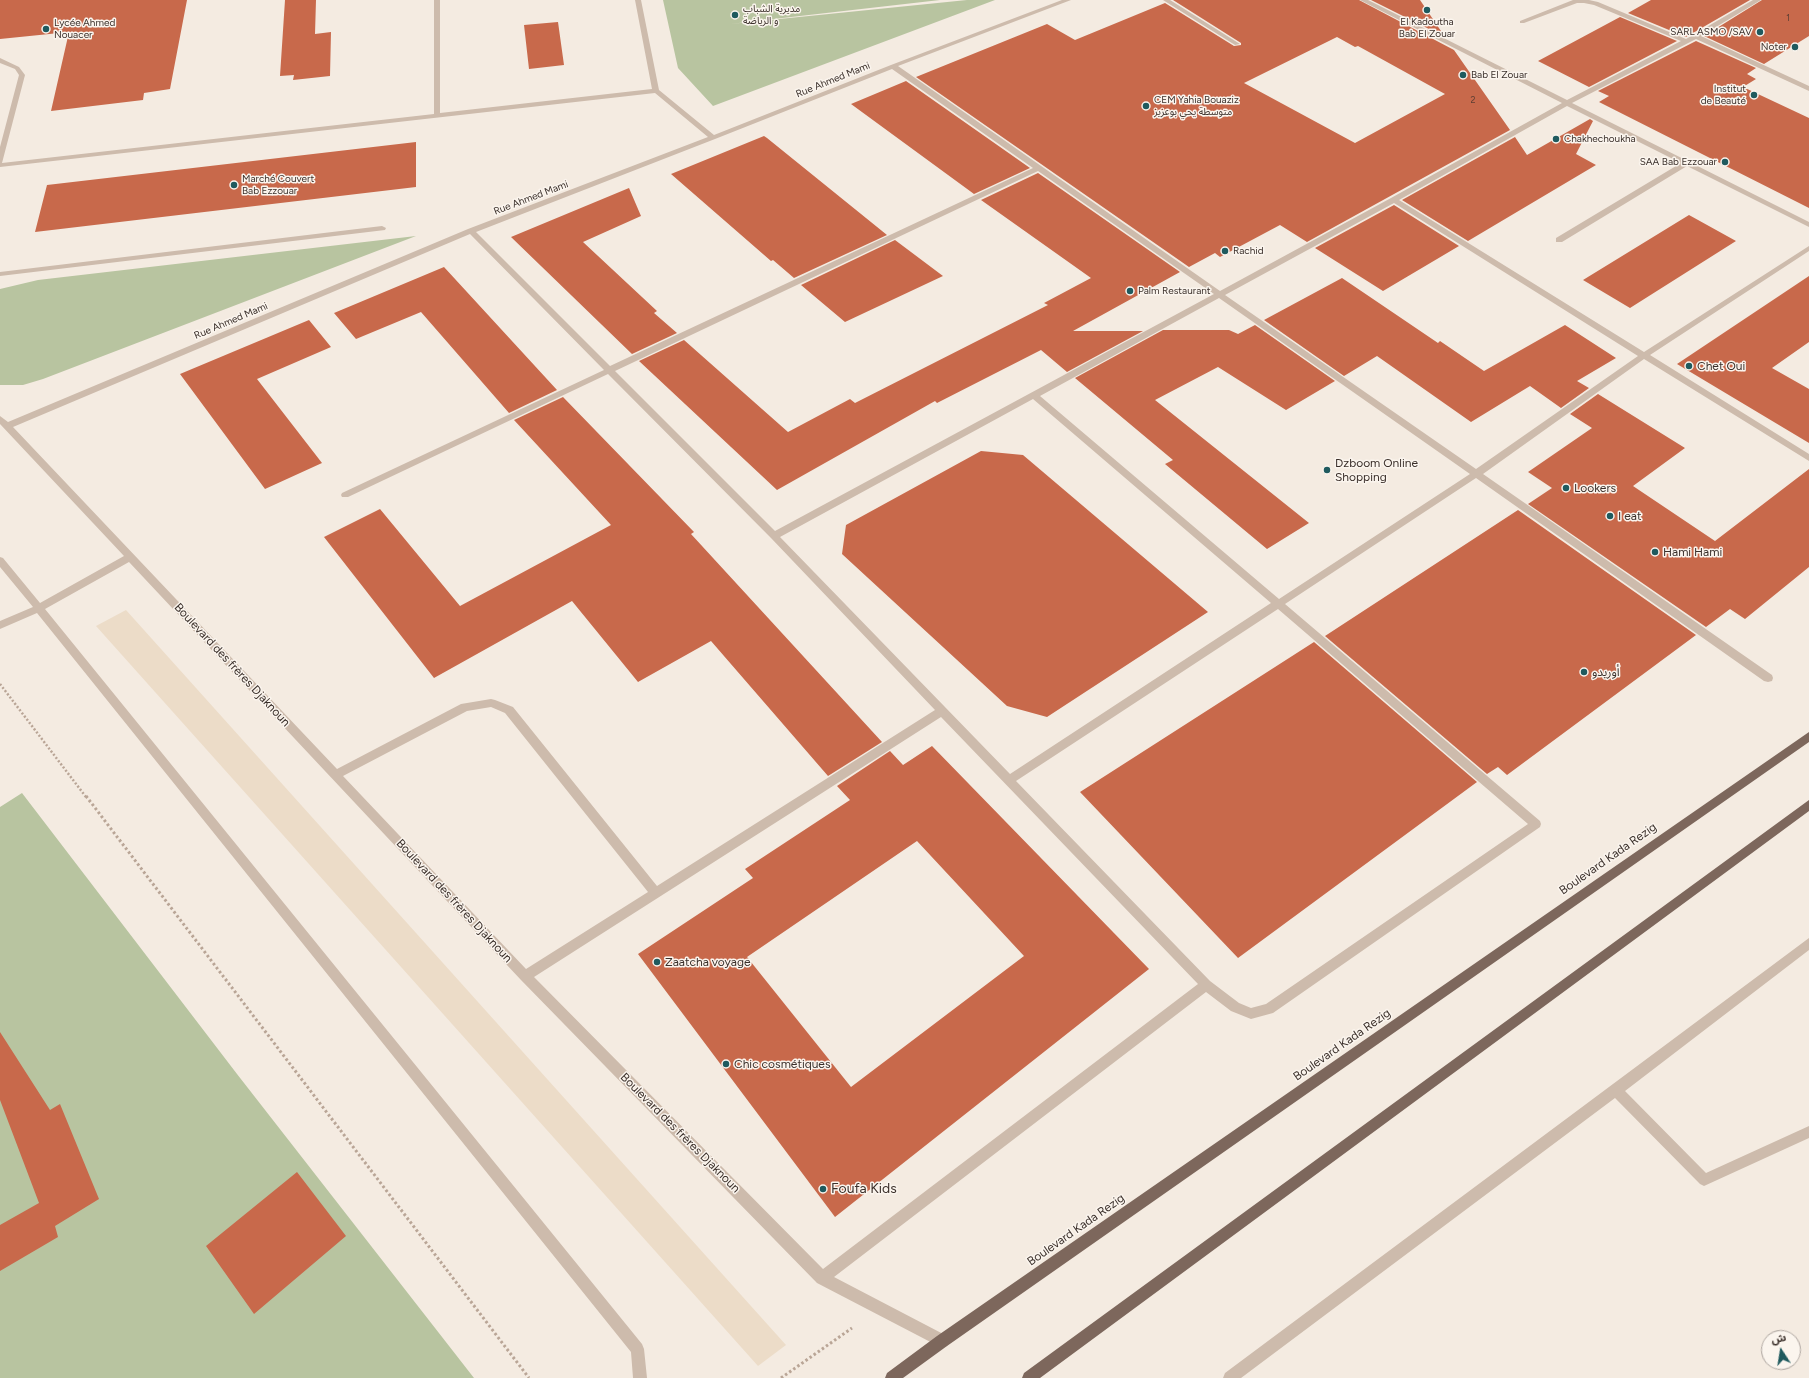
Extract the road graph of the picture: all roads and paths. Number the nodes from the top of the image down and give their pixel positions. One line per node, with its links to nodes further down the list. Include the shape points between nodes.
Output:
1 (437, 0): 16 (street)
2 (638, 0): 14 (street)
3 (1068, 0): 12 (street, Rue Ahmed Mami)
4 (1166, 0): 10 (street)
5 (1363, 0): 15 (street)
6 (1758, 0): 8 (street)
7 (1522, 22): 9 (street, via 1576,1 1584,1 1596,3)
8 (1696, 36): 9 (street); 13 (street)
9 (1686, 41): 15 (street)
10 (1237, 44)
11 (0, 60): 18 (street, via 17,68 22,76)
12 (893, 66): 17 (street, Rue Ahmed Mami); 21 (street)
13 (1809, 89)
14 (656, 91): 16 (street); 17 (street)
15 (1567, 103): 19 (street); 22 (street)
16 (437, 116): 20 (street)
17 (713, 138): 25 (street, Rue Ahmed Mami)
18 (0, 161)
19 (1687, 163): 23 (street); 26 (street)
20 (0, 165)
21 (1038, 168): 29 (street); 31 (street)
22 (1394, 200): 29 (street); 30 (street)
23 (1809, 225)
24 (382, 228): 28 (street)
25 (472, 231): 31 (street); 33 (street, Rue Ahmed Mami)
26 (1559, 240)
27 (1809, 248): 30 (street)
28 (0, 274)
29 (1219, 294): 32 (street); 35 (street)
30 (1646, 355): 34 (street); 35 (street)
31 (609, 370): 36 (street); 37 (street)
32 (1034, 395): 37 (street); 40 (street)
33 (4, 422): 38 (street, Boulevard des frères Djaknoun)
34 (1809, 458)
35 (1476, 474): 40 (street); 43 (street)
36 (345, 494)
37 (774, 536): 45 (street)
38 (130, 557): 41 (street); 47 (street, Boulevard des frères Djaknoun)
39 (0, 560): 41 (street)
40 (1278, 603): 48 (street); 53 (street, via 1536,824 1269,1009 1251,1014 1235,1007)
41 (40, 608): 42 (street); 60 (street, via 637,1349)
42 (0, 625)
43 (1768, 678)
44 (0, 684): 59 (path)
45 (942, 711): 48 (street); 50 (street)
46 (1809, 736): 58 (main road, Boulevard Kada Rezig)
47 (335, 775): 50 (street, via 465,707 491,703 508,710); 52 (street, Boulevard des frères Djaknoun)
48 (1009, 780): 53 (street)
49 (1809, 805): 63 (main road)
50 (656, 894): 52 (street)
51 (1809, 943): 54 (street)
52 (525, 976): 56 (street, Boulevard des frères Djaknoun)
53 (1206, 985): 56 (street)
54 (1616, 1090): 55 (street, via 1704,1180); 64 (street)
55 (1809, 1132)
56 (822, 1278): 57 (street, Boulevard des frères Djaknoun)
57 (880, 1308): 58 (street, Boulevard des frères Djaknoun); 61 (path)
58 (942, 1341): 62 (main road, Boulevard Kada Rezig)
59 (529, 1378)
60 (640, 1378)
61 (781, 1378)
62 (892, 1378)
63 (1029, 1378)
64 (1230, 1378)

